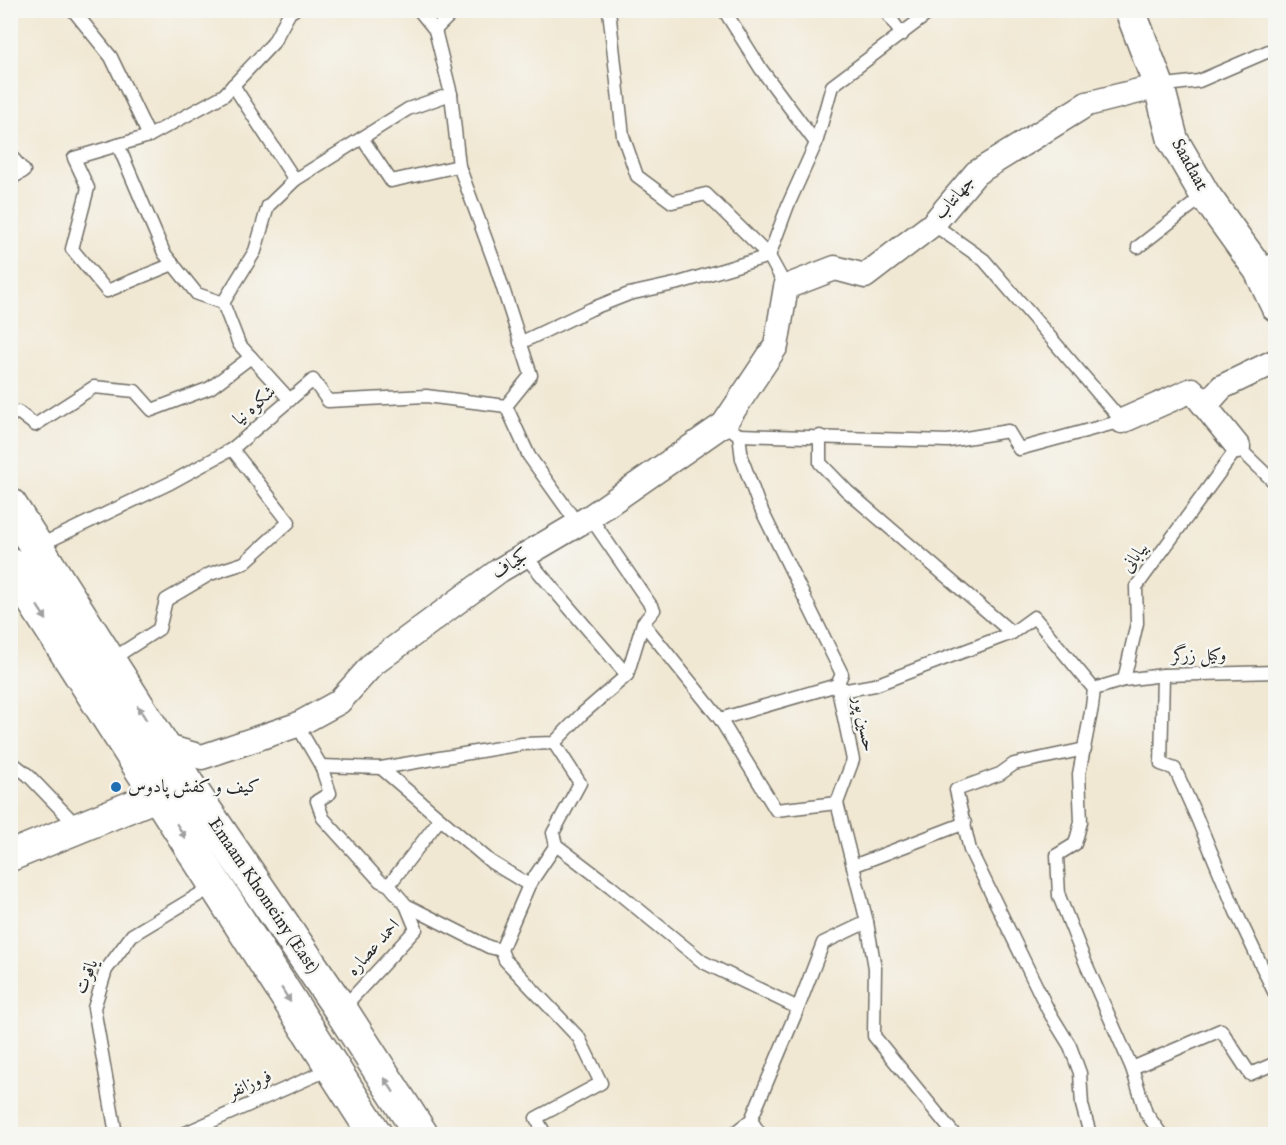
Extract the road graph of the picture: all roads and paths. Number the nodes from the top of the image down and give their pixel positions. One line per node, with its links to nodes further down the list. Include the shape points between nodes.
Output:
1 (73, 10): 16 (lane, via 111,57)
2 (294, 10): 13 (lane, via 273,43)
3 (419, 10): 10 (lane)
4 (455, 10): 10 (lane)
5 (609, 10): 27 (lane, via 623,136 637,176 672,202 706,194)
6 (724, 10): 18 (lane, via 761,69)
7 (885, 10): 11 (lane)
8 (933, 10): 11 (lane)
9 (1130, 10): 14 (street, Saadaat)
10 (435, 30): 15 (lane)
11 (902, 35): 18 (lane, via 832,86)
12 (1275, 53): 14 (lane, via 1271,50 1199,81)
13 (233, 85): 16 (lane, via 224,95); 23 (lane)
14 (1160, 86): 24 (street, Saadaat, via 1173,140); 25 (street, جهانتاب, via 1087,104 976,173)
15 (451, 94): 17 (lane, via 408,109); 21 (lane)
16 (149, 136): 19 (lane)
17 (362, 138): 21 (lane, via 391,181); 23 (lane)
18 (816, 143): 27 (lane)
19 (118, 145): 29 (lane, via 164,253); 29 (lane, via 74,158 88,188 72,249 107,291)
20 (10, 155): 22 (lane, via 24,171)
21 (459, 166): 33 (lane)
22 (10, 179)
23 (295, 180): 31 (lane, via 268,206 255,251)
24 (1205, 195): 26 (lane); 28 (street, Saadaat)
25 (933, 224): 30 (street, جهانتاب, via 865,276 835,268); 40 (lane, via 984,260)
26 (1138, 247)
27 (769, 256): 30 (lane); 33 (lane, via 679,284 629,294)
28 (1267, 263): 32 (street, Saadaat)
29 (173, 264): 31 (lane, via 197,294)
30 (786, 287): 41 (street, کجباف, via 776,346)
31 (223, 303): 34 (lane, via 239,344)
32 (1275, 306)
33 (520, 343): 37 (lane, via 531,375)
34 (251, 357): 36 (lane); 39 (lane, via 210,388 152,410 135,391 94,387 35,425 18,411)
35 (1275, 361): 38 (street, via 1222,387)
36 (290, 400): 37 (lane, شکوه نیا, via 313,380 328,401 426,396); 44 (lane, شکوه نیا)
37 (506, 406): 47 (lane, via 529,456)
38 (1205, 406): 40 (street, via 1192,390); 43 (street)
39 (10, 416)
40 (1122, 421): 42 (lane, via 1019,448 1008,431 948,441)
41 (732, 430): 42 (lane); 47 (street, کجباف); 57 (lane, حسین پور, via 759,503 842,674)
42 (820, 436): 51 (lane, via 820,463 847,491)
43 (1238, 447): 45 (lane); 56 (lane, بیابانی, via 1136,587 1137,623)
44 (232, 449): 48 (lane, شکوه نیا); 52 (lane, via 289,522 244,562 210,574 166,600 159,629)
45 (1275, 484)
46 (10, 505): 48 (main road, Emaam Khomeiny (East))
47 (584, 520): 49 (street, کجباف); 50 (lane, via 654,610)
48 (24, 555): 52 (main road, Emaam Khomeiny (East)); 67 (main road, Emaam Khomeiny (East), one-way to 67)
49 (525, 556): 54 (lane); 60 (street, کجباف, via 500,570 373,664 339,702)
50 (644, 623): 54 (lane); 59 (lane)
51 (1012, 633): 57 (lane, via 876,685 847,690); 58 (lane, via 1034,617)
52 (109, 661): 62 (main road, Emaam Khomeiny (East), one-way to 52)
53 (1275, 672): 55 (lane, وکیل زرگر)
54 (627, 675): 61 (lane)
55 (1163, 675): 56 (lane, وکیل زرگر); 81 (lane, via 1161,764 1175,769)
56 (1124, 680): 58 (lane)
57 (837, 685): 59 (lane); 68 (lane, حسین پور, via 854,760)
58 (1094, 689): 63 (lane)
59 (720, 719): 68 (lane, via 776,810)
60 (297, 725): 62 (street, کجباف, via 202,757); 65 (lane)
61 (554, 742): 66 (lane); 72 (lane, via 580,783 553,833)
62 (163, 746): 67 (main road, Emaam Khomeiny (East))
63 (1084, 749): 70 (lane, via 1014,764 1000,774 956,790); 86 (lane, via 1079,774 1081,822 1075,844 1057,855 1059,896)
64 (10, 761): 71 (lane)
65 (321, 766): 66 (lane); 76 (lane, via 330,793 316,801 323,818 380,881)
66 (381, 768): 69 (lane)
67 (173, 790): 71 (street); 75 (main road, Emaam Khomeiny (East), one-way to 75); 83 (main road, Emaam Khomeiny (East))
68 (837, 803): 74 (lane)
69 (440, 819): 76 (lane); 77 (lane, via 491,861)
70 (965, 823): 74 (lane); 96 (lane, via 970,850 1073,1055 1080,1073 1082,1105)
71 (79, 828): 73 (street)
72 (556, 845): 77 (lane); 82 (lane, via 703,962)
73 (10, 856)
74 (853, 866): 79 (lane)
75 (216, 885): 85 (main road, Emaam Khomeiny (East), one-way to 85); 88 (lane, یاقوت, via 132,935 106,969 94,1008)
76 (389, 885): 78 (lane)
77 (529, 885): 80 (lane)
78 (406, 905): 80 (lane); 83 (lane, احمد عصاره, via 416,929)
79 (867, 922): 82 (lane, via 823,943); 95 (lane, via 875,968 874,1036)
80 (501, 950): 92 (lane, via 505,960 579,1038 601,1083 536,1118)
81 (1275, 996)
82 (798, 1008): 87 (lane)
83 (341, 1010): 91 (main road, Emaam Khomeiny (East), one-way to 83)
84 (1275, 1063): 86 (lane, via 1250,1074 1221,1030)
85 (332, 1068): 89 (lane, فروزانفر); 90 (main road, Emaam Khomeiny (East))
86 (1132, 1068): 97 (lane, via 1146,1113)
87 (751, 1120): 93 (lane); 94 (lane)
88 (116, 1134)
89 (183, 1134)
90 (375, 1134)
91 (421, 1134)
92 (545, 1134)
93 (733, 1134)
94 (760, 1134)
95 (954, 1134)
96 (1090, 1134)
97 (1161, 1134)

